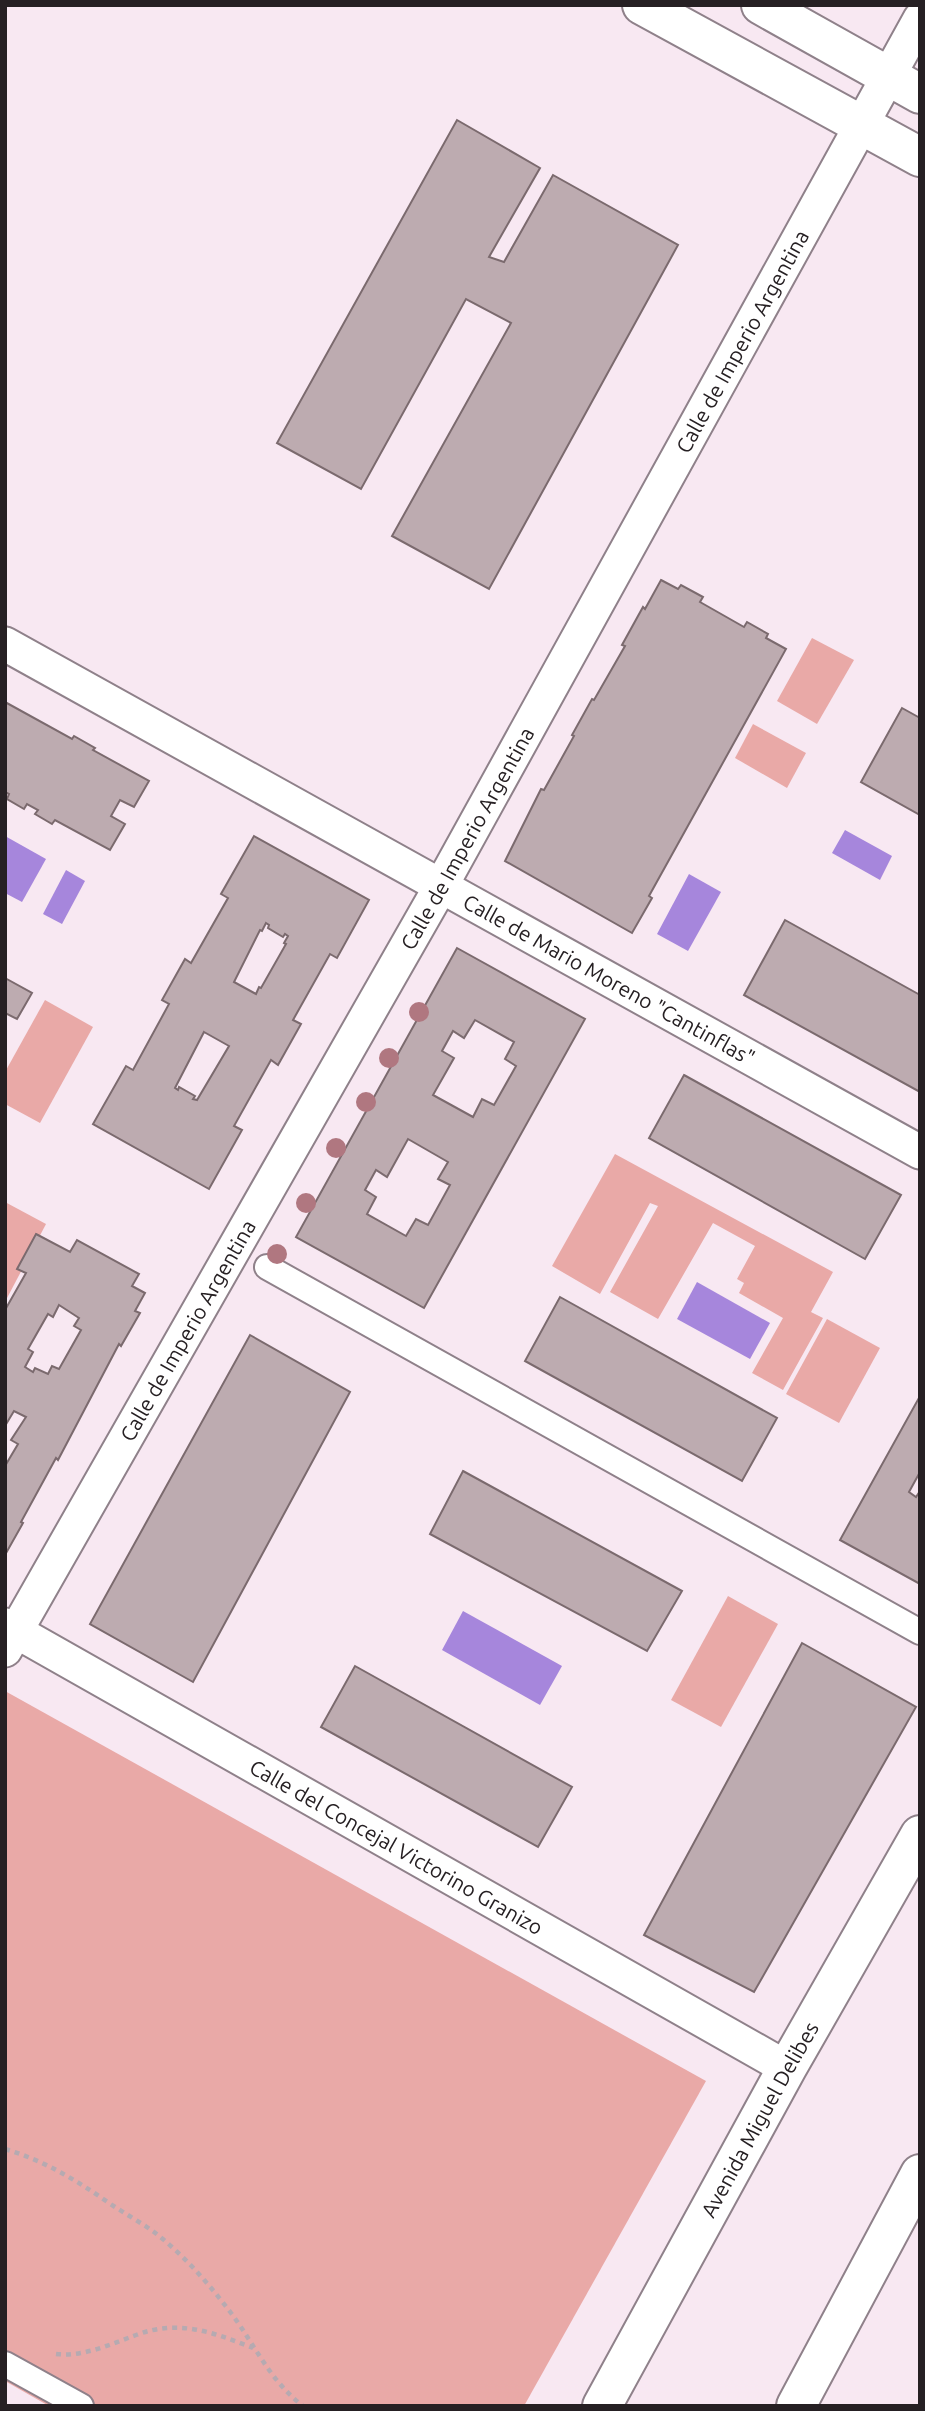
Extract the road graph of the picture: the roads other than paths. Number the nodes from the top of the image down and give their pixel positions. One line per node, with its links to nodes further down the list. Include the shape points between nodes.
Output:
1 (642, 5): 5 (main road)
2 (761, 5): 4 (main road)
3 (920, 19): 4 (street, Calle de Imperio Argentina)
4 (904, 85): 5 (street, Calle de Imperio Argentina)
5 (861, 125): 6 (main road); 8 (street, Calle de Imperio Argentina)
6 (920, 157)
7 (5, 644): 8 (street, Calle de Mario Moreno "Cantinflas")
8 (441, 887): 9 (street, Calle de Mario Moreno "Cantinflas"); 12 (street, Calle de Imperio Argentina)
9 (920, 1152)
10 (267, 1267): 11 (street)
11 (920, 1632)
12 (9, 1635): 14 (street, Calle del Concejal Victorino Granizo)
13 (920, 1835): 14 (main road, Avenida Miguel Delibes)
14 (787, 2068): 18 (main road, Avenida Miguel Delibes)
15 (920, 2174): 19 (main road)
16 (5, 2364): 17 (street)
17 (81, 2406)
18 (602, 2406)
19 (796, 2406)

